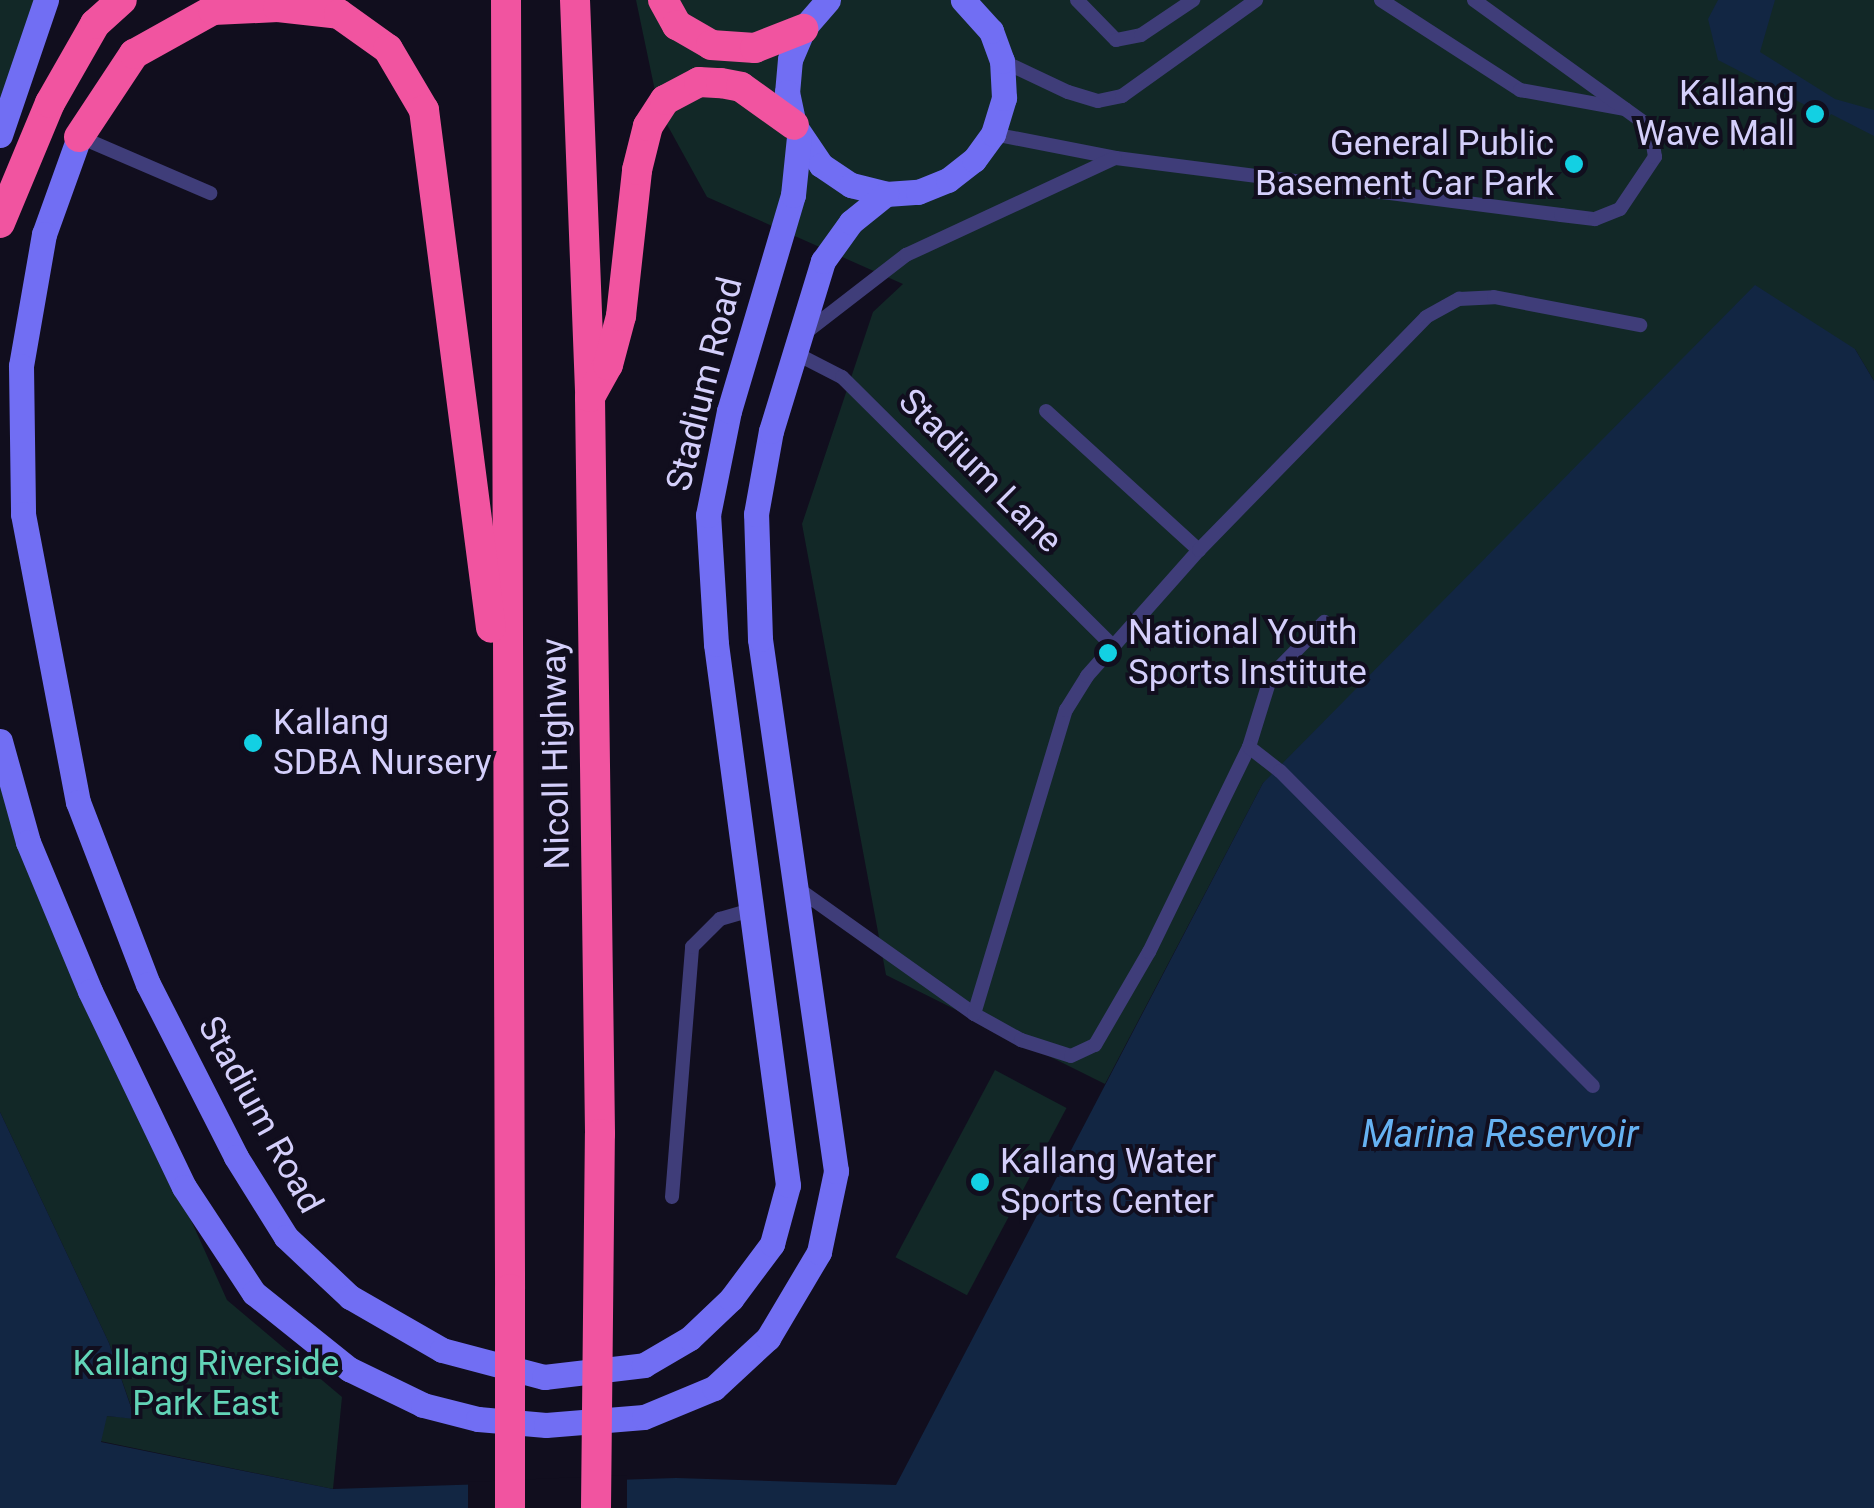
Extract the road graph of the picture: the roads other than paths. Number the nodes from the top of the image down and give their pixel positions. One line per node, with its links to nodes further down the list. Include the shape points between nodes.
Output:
1 (46, 0): 18 (street)
2 (122, 0): 23 (highway, via 96,24 50,103)
3 (506, 0): 31 (highway, Nicoll Highway, via 511,430)
4 (574, 0): 26 (highway, Nicoll Highway)
5 (663, 0): 13 (highway, via 677,25 711,45 755,48)
6 (828, 0): 13 (street)
7 (963, 0): 14 (street, via 991,31)
8 (1076, 0): 9 (lane, via 1116,40 1141,35)
9 (1193, 0)
10 (1256, 0): 14 (lane, via 1122,96 1098,101)
11 (1382, 0): 15 (lane, via 1520,90)
12 (1474, 0): 15 (lane)
13 (803, 28): 16 (street, Stadium Road, via 790,59 787,92)
14 (1002, 61): 17 (street, via 1004,98)
15 (1631, 110): 20 (lane, via 1650,127 1655,158 1633,196 1595,219)
16 (796, 131): 22 (street, via 822,165 851,185); 26 (highway, via 740,86 699,82 665,100 648,126 636,170 617,332); 35 (street, Stadium Road, via 794,194 730,411 708,515 716,644)
17 (993, 134): 20 (lane); 22 (street, via 948,180 918,192)
18 (0, 135)
19 (79, 136): 21 (lane); 31 (highway, via 134,54 213,10 278,7 339,14 388,50 424,110); 35 (street, Stadium Road, via 44,234 21,366 23,514 44,645 78,802 148,984 236,1156 286,1237 350,1297 442,1350 544,1377 644,1365 690,1338 731,1299 772,1244 788,1186)
20 (1116, 158): 25 (lane, via 906,255)
21 (210, 193)
22 (886, 194): 25 (street, via 851,222 823,260)
23 (0, 223)
24 (1640, 325): 28 (lane, via 1494,297 1459,299 1426,317)
25 (797, 345): 30 (lane, Stadium Lane, via 842,377); 34 (street, via 756,514 760,640)
26 (590, 398): 40 (highway, Nicoll Highway, bridge, via 600,1134)
27 (1046, 411): 28 (lane)
28 (1199, 550): 30 (lane)
29 (1324, 622): 33 (lane, via 1271,676)
30 (1113, 646): 36 (lane, via 1066,710)
31 (504, 725): 39 (highway, Nicoll Highway, bridge, via 511,984)
32 (0, 741): 34 (street, via 28,842 90,991 184,1186 254,1292 348,1369 423,1404 478,1418 546,1425 644,1417 714,1388 778,1320 819,1252 836,1170)
33 (1248, 748): 36 (lane, via 1158,936 1095,1045 1070,1056 1052,1053); 37 (lane, via 1280,770)
34 (796, 887): 36 (lane)
35 (755, 909): 38 (lane, via 720,918 692,947)
36 (974, 1014)
37 (1593, 1086)
38 (672, 1197)
39 (510, 1508)
40 (596, 1508)

